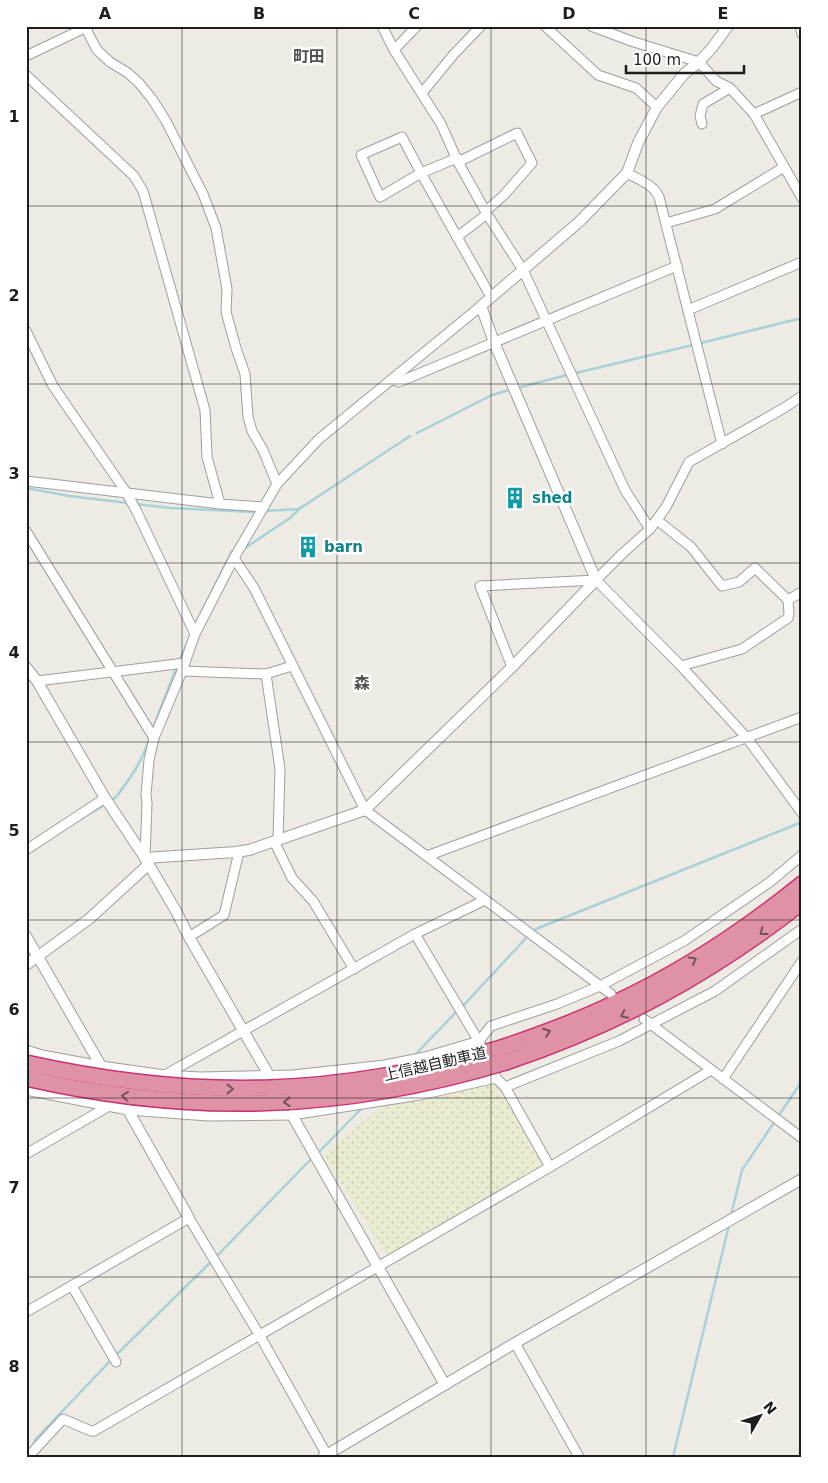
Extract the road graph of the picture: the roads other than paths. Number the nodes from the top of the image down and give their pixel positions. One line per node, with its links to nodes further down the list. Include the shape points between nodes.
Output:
1 (382, 26): 10 (street)
2 (417, 26): 10 (street)
3 (482, 26): 16 (street)
4 (545, 26): 17 (street, via 598,75 636,88)
5 (590, 26): 12 (street)
6 (728, 26): 12 (street)
7 (800, 26): 9 (street)
8 (85, 27): 11 (street); 41 (street, via 97,50 128,73 152,98 203,194 216,228 227,289 226,312 245,374 248,418)
9 (802, 34)
10 (394, 50): 16 (street)
11 (26, 56)
12 (699, 62): 14 (street, via 716,81); 17 (street, via 684,74)
13 (26, 75): 43 (street, via 134,176 142,191 205,410 207,457)
14 (730, 88): 18 (street); 19 (street, via 703,104)
15 (802, 92): 18 (street)
16 (422, 93): 20 (street)
17 (657, 107): 22 (street)
18 (754, 114): 21 (street)
19 (702, 124)
20 (457, 160): 23 (street); 25 (street); 25 (street, via 517,133 532,163)
21 (784, 168): 24 (street); 26 (street, via 715,209)
22 (627, 173): 26 (street, via 656,191); 30 (street, via 579,222)
23 (421, 174): 23 (street, via 380,197 361,155 402,137); 27 (street)
24 (802, 198)
25 (487, 212): 27 (street); 30 (street)
26 (666, 223): 29 (street)
27 (457, 237): 31 (street)
28 (802, 262): 33 (street)
29 (677, 266): 33 (street); 34 (street)
30 (523, 270): 31 (street); 34 (street)
31 (491, 297): 32 (street)
32 (481, 306): 36 (street); 37 (street)
33 (688, 310): 39 (street)
34 (546, 320): 36 (street); 46 (street, via 626,490)
35 (26, 331): 42 (street, via 53,386)
36 (494, 342): 37 (street, via 399,382); 49 (street)
37 (392, 380): 41 (street, via 319,439)
38 (802, 396): 39 (street)
39 (722, 444): 45 (street, via 689,462)
40 (26, 481): 42 (street)
41 (277, 484): 44 (street)
42 (126, 492): 43 (street); 52 (street)
43 (220, 504): 44 (street)
44 (262, 507): 48 (street)
45 (657, 520): 46 (street); 51 (street, via 691,547 722,586 739,582 755,568)
46 (650, 529): 49 (street)
47 (26, 531): 58 (street)
48 (234, 558): 52 (street); 53 (street, via 254,588)
49 (596, 580): 54 (street); 54 (street, via 480,586); 55 (street)
50 (801, 593): 51 (street)
51 (788, 600): 55 (street, via 788,618 742,649)
52 (195, 634): 57 (street)
53 (292, 666): 59 (street); 65 (street)
54 (512, 666): 65 (street)
55 (681, 666): 63 (street)
56 (26, 667): 60 (street)
57 (184, 667): 58 (street); 59 (street); 62 (street)
58 (113, 670): 60 (street); 62 (street)
59 (266, 674): 67 (street, via 280,769)
60 (37, 681): 64 (street)
61 (802, 717): 63 (street)
62 (154, 738): 72 (street, via 146,795)
63 (747, 738): 66 (street); 71 (street)
64 (105, 798): 68 (street); 72 (street)
65 (365, 810): 67 (street); 71 (street)
66 (802, 814)
67 (276, 840): 69 (street); 83 (street, via 292,878 313,901)
68 (26, 850)
69 (239, 852): 72 (street); 79 (street, via 224,915)
70 (802, 855): 84 (street, via 770,882 684,941)
71 (427, 856): 74 (street)
72 (147, 861): 79 (street); 80 (street, via 89,920)
73 (802, 884): 91 (highway, 上信越自動車道, one-way to 73, via 644,988 746,926)
74 (485, 900): 77 (street); 84 (street)
75 (802, 902): 91 (highway, 上信越自動車道, one-way to 91, via 730,955 653,1001 594,1029)
76 (802, 929): 87 (street, via 715,991)
77 (415, 934): 83 (street); 89 (street)
78 (26, 936): 80 (street)
79 (189, 937): 88 (street)
80 (38, 957): 82 (street); 93 (street)
81 (802, 961): 99 (street)
82 (26, 965)
83 (354, 969): 88 (street)
84 (600, 986): 85 (street); 89 (street, via 491,1026)
85 (611, 994)
86 (644, 1019): 87 (street)
87 (652, 1025): 94 (street); 100 (street)
88 (243, 1030): 95 (street); 96 (street)
89 (480, 1041): 96 (street, via 385,1065); 98 (street)
90 (26, 1050): 93 (street)
91 (504, 1055): 92 (highway, 上信越自動車道, one-way to 91, bridge, via 133,1082 258,1089 388,1076); 97 (highway, 上信越自動車道, one-way to 97, bridge, via 441,1080 330,1099 255,1104 128,1097)
92 (26, 1063)
93 (101, 1066): 95 (street)
94 (711, 1070): 99 (street); 107 (street)
95 (165, 1075): 96 (street)
96 (270, 1076)
97 (26, 1078)
98 (496, 1078): 100 (street); 104 (street, via 420,1095)
99 (723, 1079): 105 (street)
100 (505, 1087): 107 (street)
101 (26, 1090): 102 (street)
102 (109, 1106): 103 (street); 106 (street)
103 (128, 1110): 104 (street, via 208,1116); 109 (street)
104 (292, 1115): 110 (street)
105 (802, 1138)
106 (26, 1154)
107 (550, 1167): 110 (street)
108 (802, 1179): 114 (street)
109 (189, 1218): 111 (street); 113 (street)
110 (379, 1266): 113 (street); 116 (street)
111 (72, 1286): 112 (street); 115 (street)
112 (26, 1312)
113 (260, 1336): 117 (street); 118 (street, via 94,1431 63,1419)
114 (516, 1343): 116 (street); 119 (street)
115 (116, 1362)
116 (445, 1385): 117 (street)
117 (326, 1456)
118 (28, 1457)
119 (579, 1457)

